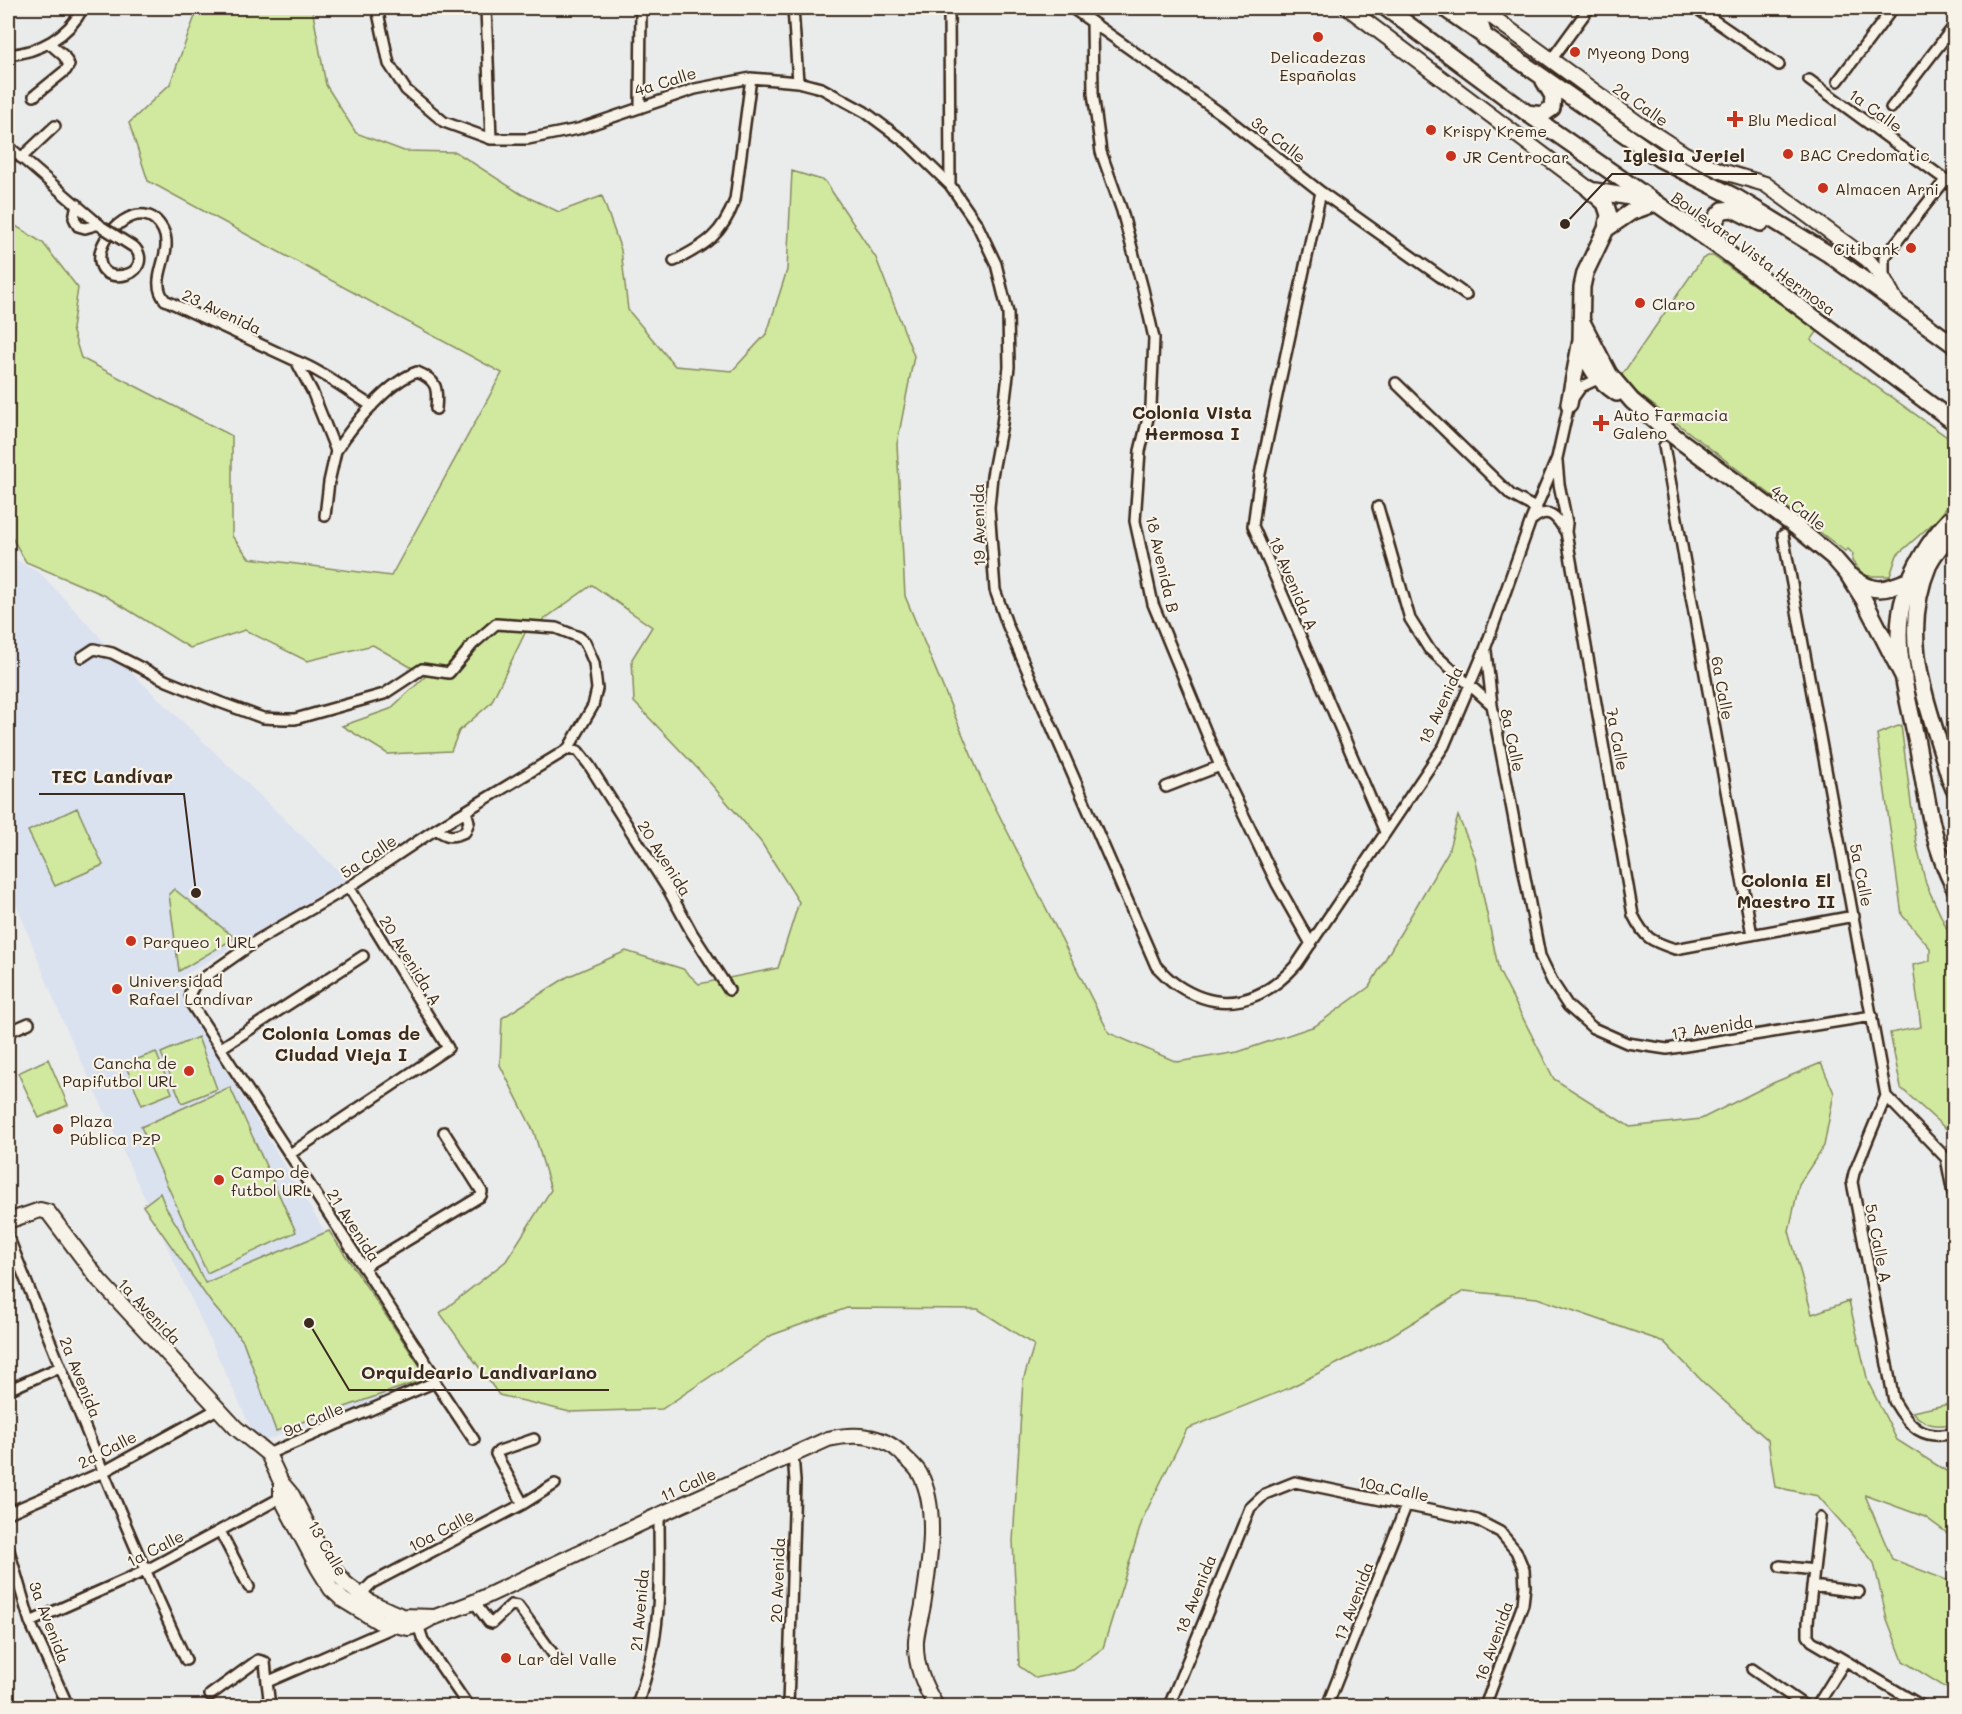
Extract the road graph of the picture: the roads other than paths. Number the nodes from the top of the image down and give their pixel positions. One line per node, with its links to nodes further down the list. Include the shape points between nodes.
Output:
1 (83, 8): 19 (street, via 72,25)
2 (377, 8): 33 (street, 4a Calle, via 389,64 406,90 444,122)
3 (486, 8): 33 (street)
4 (641, 8): 29 (street)
5 (793, 8): 27 (street)
6 (949, 8): 37 (street)
7 (1072, 8): 16 (street, 3a Calle)
8 (1348, 8): 39 (street)
9 (1386, 8): 31 (main road, Boulevard Vista Hermosa)
10 (1444, 8): 18 (main road, Boulevard Vista Hermosa)
11 (1475, 8): 18 (main road)
12 (1480, 8): 21 (street, 2a Calle)
13 (1589, 8): 21 (street)
14 (1696, 8): 22 (street)
15 (1893, 8): 26 (street)
16 (1092, 22): 40 (street, 3a Calle, via 1223,115); 85 (street, 18 Avenida B, via 1093,93 1101,152 1122,211 1154,338 1150,406 1140,451 1135,521 1153,604)
17 (1954, 26): 30 (street)
18 (1485, 38): 23 (main road, Boulevard Vista Hermosa)
19 (49, 44): 20 (street); 28 (street, via 69,65)
20 (8, 55)
21 (1551, 60): 48 (street, 2a Calle, via 1686,154 1721,171 1766,184)
22 (1779, 65)
23 (1541, 76): 31 (main road, via 1551,92 1553,105 1542,115); 46 (main road, Boulevard Vista Hermosa, via 1660,159 1737,198)
24 (751, 78): 27 (street, 4a Calle); 29 (street, 4a Calle, via 695,89); 49 (street, via 735,200 729,215 712,239)
25 (1809, 80): 36 (street, 1a Calle)
26 (1838, 81)
27 (798, 82): 37 (street, 4a Calle, via 821,88 865,112 908,144)
28 (34, 96)
29 (640, 108): 33 (street, 4a Calle, via 578,129 528,140)
30 (1891, 108)
31 (1527, 113): 41 (main road, Boulevard Vista Hermosa)
32 (55, 126): 35 (street)
33 (491, 139)
34 (8, 146): 35 (street, 23 Avenida)
35 (21, 158): 42 (street, 23 Avenida)
36 (1946, 179): 38 (street, 1a Calle); 47 (street)
37 (950, 185): 99 (street, 19 Avenida, via 977,224 996,264 1008,313 1008,367 989,507 995,590 1006,624 1156,966 1176,985)
38 (1954, 186)
39 (1589, 189): 41 (main road); 44 (main road, via 1609,210)
40 (1322, 192): 51 (street, 3a Calle); 90 (street, 18 Avenida A, via 1260,474 1253,526)
41 (1653, 202): 44 (main road); 45 (main road, Boulevard Vista Hermosa)
42 (77, 204): 43 (street, 23 Avenida); 43 (street, via 74,218 78,226)
43 (101, 225): 56 (street, 23 Avenida, bridge, via 135,248 140,258 133,271 116,276 107,274 100,261 100,249 118,223 131,216 150,218 160,225 167,247 158,282 165,300)
44 (1606, 229): 53 (main road, via 1585,273)
45 (1722, 249): 46 (main road, via 1714,234 1714,223 1726,208); 64 (main road, Boulevard Vista Hermosa)
46 (1827, 253): 52 (main road, Boulevard Vista Hermosa)
47 (1884, 258): 48 (street); 50 (street)
48 (1867, 259): 50 (street, 2a Calle)
49 (674, 261)
50 (1884, 279): 52 (street, 2a Calle)
51 (1466, 295)
52 (1897, 303): 55 (main road, Boulevard Vista Hermosa)
53 (1581, 320): 54 (main road); 59 (main road, 4a Calle, via 1600,361)
54 (1581, 340): 57 (main road, 4a Calle, via 1585,357); 61 (main road)
55 (1954, 345)
56 (296, 361): 62 (street, 23 Avenida); 66 (street, via 318,403)
57 (1598, 379): 59 (main road); 60 (main road, 4a Calle); 61 (street, via 1581,387)
58 (1396, 383): 69 (street, via 1511,495)
59 (1620, 387): 60 (main road, 4a Calle)
60 (1632, 401): 77 (main road, 4a Calle, via 1819,545)
61 (1569, 404): 67 (street, 18 Avenida)
62 (372, 406): 63 (street, via 405,376 417,372 433,381); 66 (street)
63 (436, 409)
64 (1954, 422)
65 (1664, 446): 94 (street, 6a Calle)
66 (336, 451): 70 (street)
67 (1557, 458): 69 (street, 18 Avenida); 73 (street, 7a Calle)
68 (1378, 507): 82 (street, 8a Calle, via 1410,619 1429,648)
69 (1537, 509): 71 (street, 18 Avenida)
70 (325, 516)
71 (1531, 520): 73 (street, via 1550,513); 79 (street, 18 Avenida)
72 (1952, 525): 76 (main road); 78 (main road, via 1936,533)
73 (1566, 532): 94 (street, 7a Calle, via 1633,915 1642,933 1675,949)
74 (1783, 535): 93 (street, 5a Calle)
75 (1954, 544): 76 (main road)
76 (1927, 571): 87 (main road, via 1917,603 1914,640 1918,670)
77 (1846, 573): 78 (main road, via 1875,589); 81 (main road, 4a Calle)
78 (1910, 580): 81 (main road, via 1900,621)
79 (1485, 649): 82 (street, 18 Avenida); 83 (street)
80 (82, 657): 84 (street, via 94,649 112,653 167,681 263,718 295,719 384,694 423,669 449,673 496,624 556,628 585,642 594,663 597,689 593,706)
81 (1904, 678): 92 (main road, via 1932,826)
82 (1470, 686): 83 (street, 8a Calle); 90 (street, 18 Avenida, via 1444,746)
83 (1492, 705): 100 (street, 8a Calle, via 1540,956)
84 (568, 749): 88 (street, 5a Calle); 97 (street, 20 Avenida, via 578,751 588,765)
85 (1220, 766): 86 (street); 95 (street, 18 Avenida B)
86 (1166, 787)
87 (1954, 789)
88 (466, 811): 89 (street, 5a Calle); 89 (street, via 469,822 465,832 452,837)
89 (436, 829): 91 (street, 5a Calle)
90 (1385, 832): 95 (street, 18 Avenida)
91 (349, 887): 98 (street, 5a Calle, via 258,940 195,984); 107 (street, 20 Avenida A, via 448,1048)
92 (1954, 887)
93 (1854, 916): 94 (street); 101 (street, 5a Calle)
94 (1752, 935)
95 (1311, 944): 99 (street, 18 Avenida, via 1297,964 1266,992 1245,1000)
96 (363, 956): 104 (street)
97 (729, 990)
98 (190, 993): 104 (street, 21 Avenida, via 192,1005)
99 (1202, 998)
100 (1568, 1006): 101 (street, 17 Avenida, via 1593,1028 1627,1044 1666,1049)
101 (1872, 1016): 105 (street, 5a Calle)
102 (28, 1023): 103 (street)
103 (8, 1032)
104 (221, 1048): 107 (street, 21 Avenida)
105 (1886, 1096): 108 (street, via 1946,1158); 116 (street, 5a Calle A, via 1852,1182 1894,1401 1917,1431 1934,1436)
106 (444, 1131): 111 (street, via 481,1196)
107 (290, 1154): 111 (street, 21 Avenida)
108 (1954, 1199)
109 (8, 1221): 115 (street, 1a Avenida, via 40,1210 48,1212 99,1280)
110 (8, 1237): 112 (street, 2a Avenida)
111 (363, 1267): 113 (street, 21 Avenida)
112 (60, 1367): 114 (street); 121 (street, 2a Avenida)
113 (435, 1382): 118 (street, 21 Avenida); 119 (street, 9a Calle)
114 (8, 1390)
115 (219, 1408): 119 (street, 1a Avenida); 121 (street, 2a Calle)
116 (1954, 1433)
117 (534, 1439): 125 (street, via 496,1454)
118 (474, 1440)
119 (268, 1454): 123 (street, 13 Calle)
120 (793, 1454): 128 (street, 11 Calle); 156 (street, 20 Avenida); 157 (street, 11 Calle, via 828,1439 855,1435 874,1438 895,1448 919,1471 927,1491 930,1525 916,1642 924,1686)
121 (103, 1472): 127 (street, 2a Calle); 135 (street, 2a Avenida)
122 (555, 1484): 125 (street, 10a Calle)
123 (286, 1495): 130 (street, 1a Calle); 139 (street, 13 Calle, via 327,1562); 141 (street, 13 Calle, via 331,1589)
124 (1259, 1499): 126 (street, 10a Calle, via 1295,1482); 158 (street, 18 Avenida, via 1250,1508)
125 (523, 1504): 139 (street, 10a Calle, via 372,1583)
126 (1406, 1506): 132 (street, 10a Calle, via 1477,1520 1500,1532); 159 (street, 17 Avenida)
127 (8, 1513)
128 (659, 1515): 140 (street, 11 Calle); 155 (street, 21 Avenida, via 656,1634)
129 (1820, 1518): 134 (street)
130 (220, 1531): 135 (street, 1a Calle); 137 (street)
131 (8, 1547): 143 (street, 3a Avenida)
132 (1516, 1551): 160 (street, 16 Avenida, via 1524,1570 1525,1595)
133 (1780, 1566): 134 (street)
134 (1814, 1570): 136 (street)
135 (145, 1571): 143 (street, 1a Calle); 145 (street, 2a Avenida)
136 (1812, 1586): 138 (street); 146 (street, via 1808,1636)
137 (249, 1587)
138 (1859, 1592)
139 (362, 1596): 141 (street); 142 (street, 13 Calle)
140 (474, 1602): 142 (street, 11 Calle); 147 (street, via 492,1623 511,1605 518,1606)
141 (365, 1615): 144 (street, 13 Calle)
142 (417, 1621): 144 (street, 13 Calle, via 408,1628); 154 (street, via 423,1640)
143 (30, 1622): 152 (street, 3a Avenida)
144 (398, 1626): 149 (street)
145 (186, 1660)
146 (1845, 1661): 151 (street); 162 (street)
147 (559, 1662)
148 (1752, 1669): 161 (street)
149 (267, 1682): 150 (street, via 265,1662 258,1660); 153 (street)
150 (210, 1695)
151 (1909, 1703): 163 (street)
152 (68, 1707)
153 (270, 1707)
154 (468, 1707)
155 (637, 1707)
156 (788, 1707)
157 (936, 1707)
158 (1168, 1707)
159 (1327, 1707)
160 (1485, 1707)
161 (1806, 1707)
162 (1817, 1707)
163 (1922, 1707)

